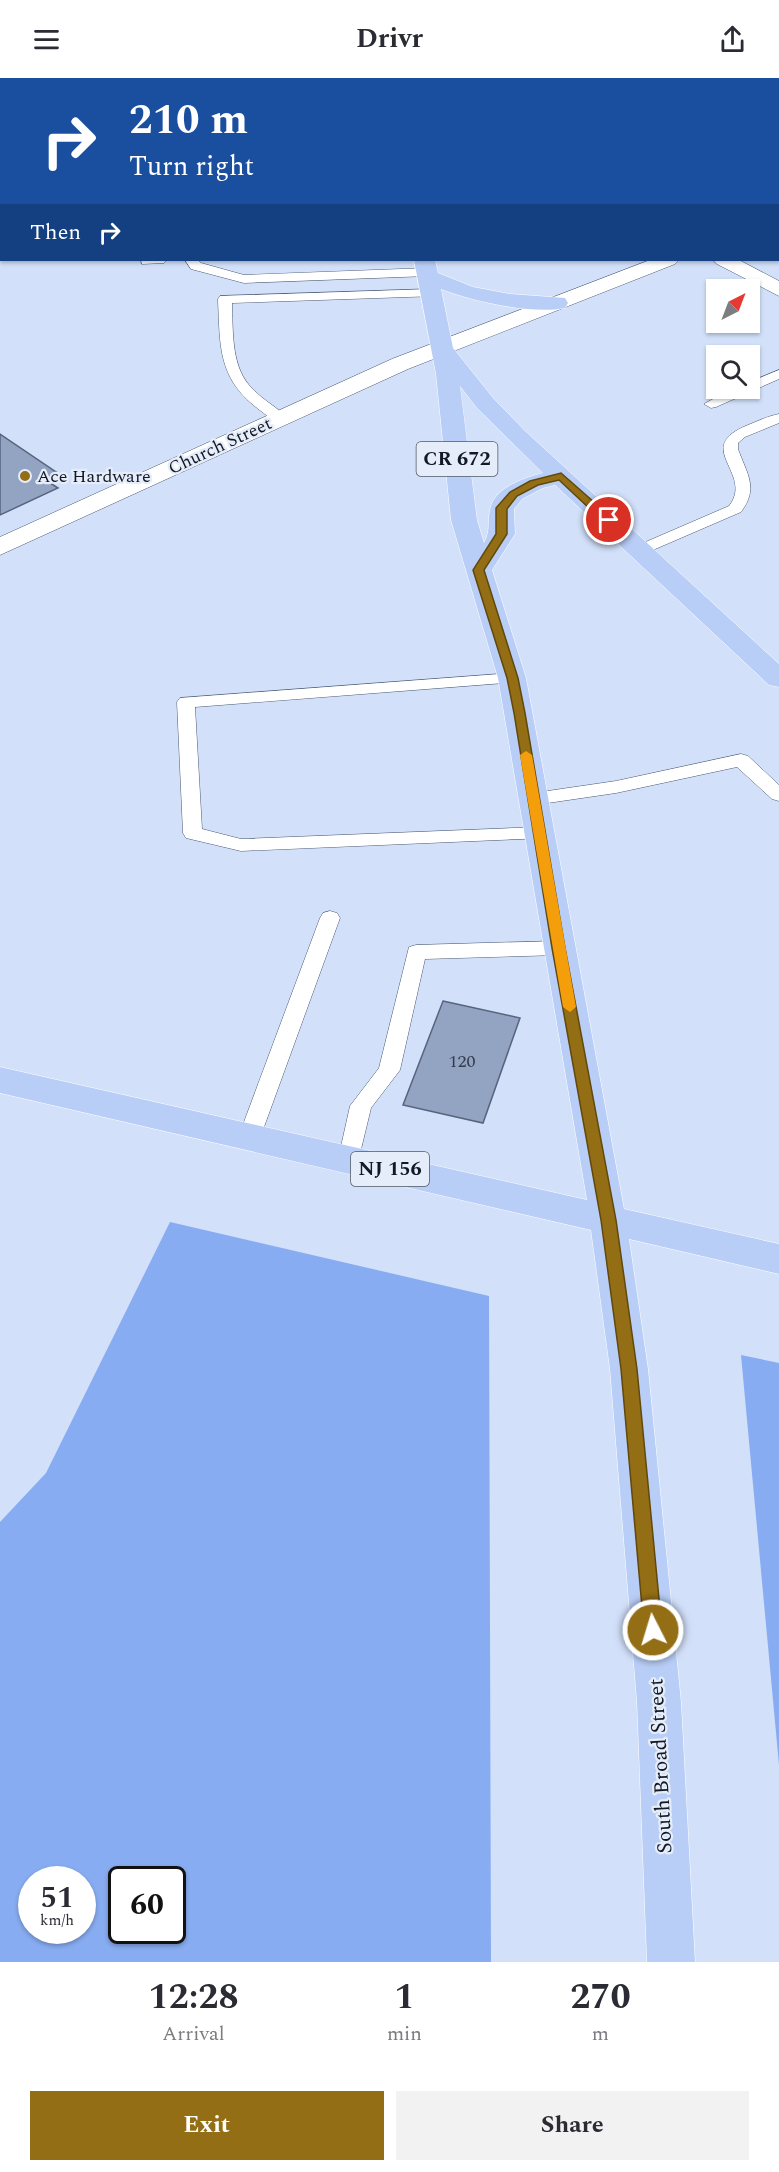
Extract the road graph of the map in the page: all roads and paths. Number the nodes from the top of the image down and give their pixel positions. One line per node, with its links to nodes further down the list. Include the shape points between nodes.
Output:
1 (193, 261): 4 (lane, via 196,266 244,279)
2 (665, 261): 6 (street, Church Street)
3 (726, 261): 5 (street)
4 (429, 275): 6 (main road, via 468,292); 7 (main road, South Broad Street); 12 (lane, via 225,299 235,376 248,393)
5 (779, 290)
6 (557, 303): 7 (street, Church Street)
7 (442, 348): 12 (street, Church Street); 14 (main road, via 485,403); 17 (main road, South Broad Street / CR 672, via 464,520)
8 (779, 374): 9 (lane)
9 (760, 383)
10 (722, 399): 11 (lane)
11 (711, 404)
12 (280, 418): 15 (street, Church Street)
13 (779, 418): 16 (lane, via 740,434 731,442 745,492 735,509)
14 (561, 476): 16 (main road); 17 (main road, via 513,494 502,508 502,534)
15 (0, 547)
16 (640, 550): 19 (main road)
17 (479, 570): 18 (main road, South Broad Street / CR 672)
18 (512, 678): 21 (main road, South Broad Street / CR 672); 21 (lane, via 186,702 193,833 241,845)
19 (779, 679)
20 (779, 795): 21 (lane, via 741,760 616,787)
21 (537, 816): 23 (main road, South Broad Street / CR 672)
22 (330, 918): 25 (lane)
23 (559, 948): 26 (lane, via 416,952 390,1070 361,1106); 27 (main road, South Broad Street / CR 672)
24 (0, 1080): 25 (main road, NJ 156)
25 (249, 1138): 26 (main road, NJ 156)
26 (349, 1160): 27 (main road, NJ 156)
27 (608, 1220): 28 (main road, NJ 156); 29 (main road, South Broad Street / CR 672, via 629,1369 659,1702)
28 (779, 1259)
29 (671, 1962)

